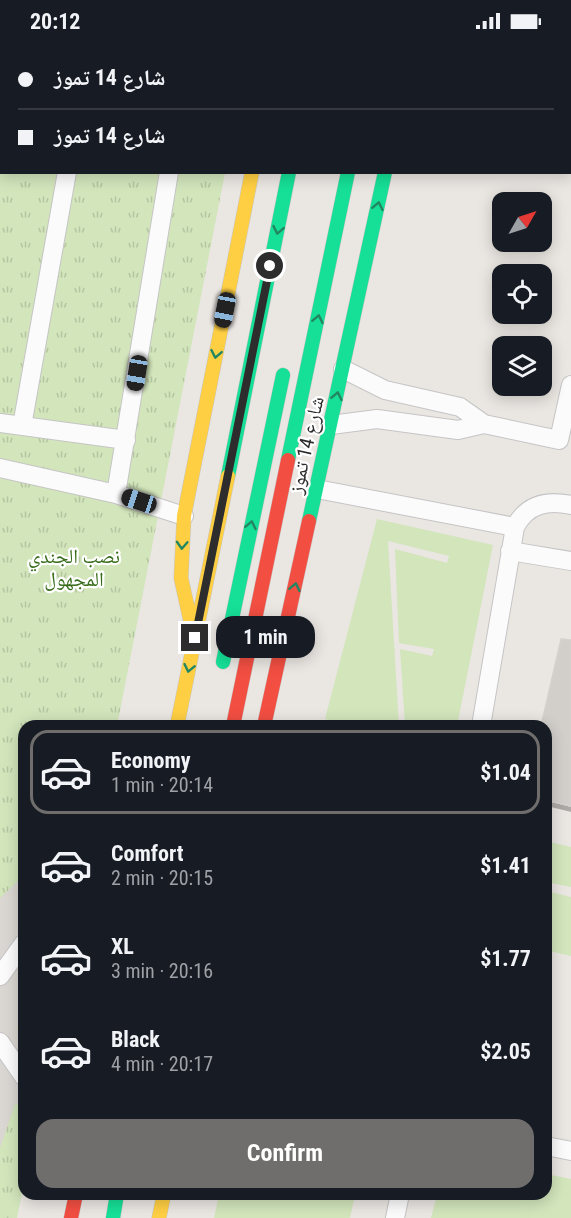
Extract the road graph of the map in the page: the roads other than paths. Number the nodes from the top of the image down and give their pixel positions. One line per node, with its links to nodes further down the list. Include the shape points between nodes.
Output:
1 (67, 174): 13 (lane)
2 (169, 174): 14 (lane)
3 (252, 174): 20 (main road, one-way to 20)
4 (289, 174): 24 (main road, one-way to 24)
5 (348, 174): 27 (main road, one-way to 5)
6 (385, 174): 8 (main road, شارع 14 تموز, one-way to 6)
7 (287, 355): 25 (main road, شارع 14 تموز, one-way to 7)
8 (343, 369): 11 (lane, via 385,390 460,407); 12 (main road, شارع 14 تموز, one-way to 8)
9 (571, 385): 15 (lane)
10 (0, 423): 13 (lane)
11 (484, 424): 12 (lane, via 458,430 377,419); 15 (lane)
12 (331, 425): 17 (main road, شارع 14 تموز)
13 (22, 426): 14 (lane)
14 (126, 440): 18 (lane)
15 (565, 441)
16 (0, 468): 18 (lane)
17 (316, 489): 21 (lane); 28 (main road, شارع 14 تموز, one-way to 17)
18 (116, 494): 20 (lane)
19 (571, 506): 21 (lane, via 538,504 520,517)
20 (184, 516): 24 (main road, one-way to 24, via 181,578)
21 (515, 527): 22 (lane)
22 (510, 550): 23 (lane); 29 (lane)
23 (571, 561)
24 (195, 638): 26 (main road, one-way to 26)
25 (219, 680)
26 (178, 720)
27 (234, 720)
28 (265, 720)
29 (482, 720)
30 (18, 951): 31 (lane)
31 (0, 976)
32 (0, 1042): 33 (lane)
33 (18, 1068)
34 (552, 1147): 35 (lane)
35 (571, 1151)
36 (62, 1200): 41 (lane)
37 (75, 1200): 42 (main road)
38 (116, 1200): 43 (main road)
39 (163, 1200): 44 (main road)
40 (399, 1200): 45 (lane)
41 (64, 1218)
42 (71, 1218)
43 (112, 1218)
44 (159, 1218)
45 (395, 1218)

